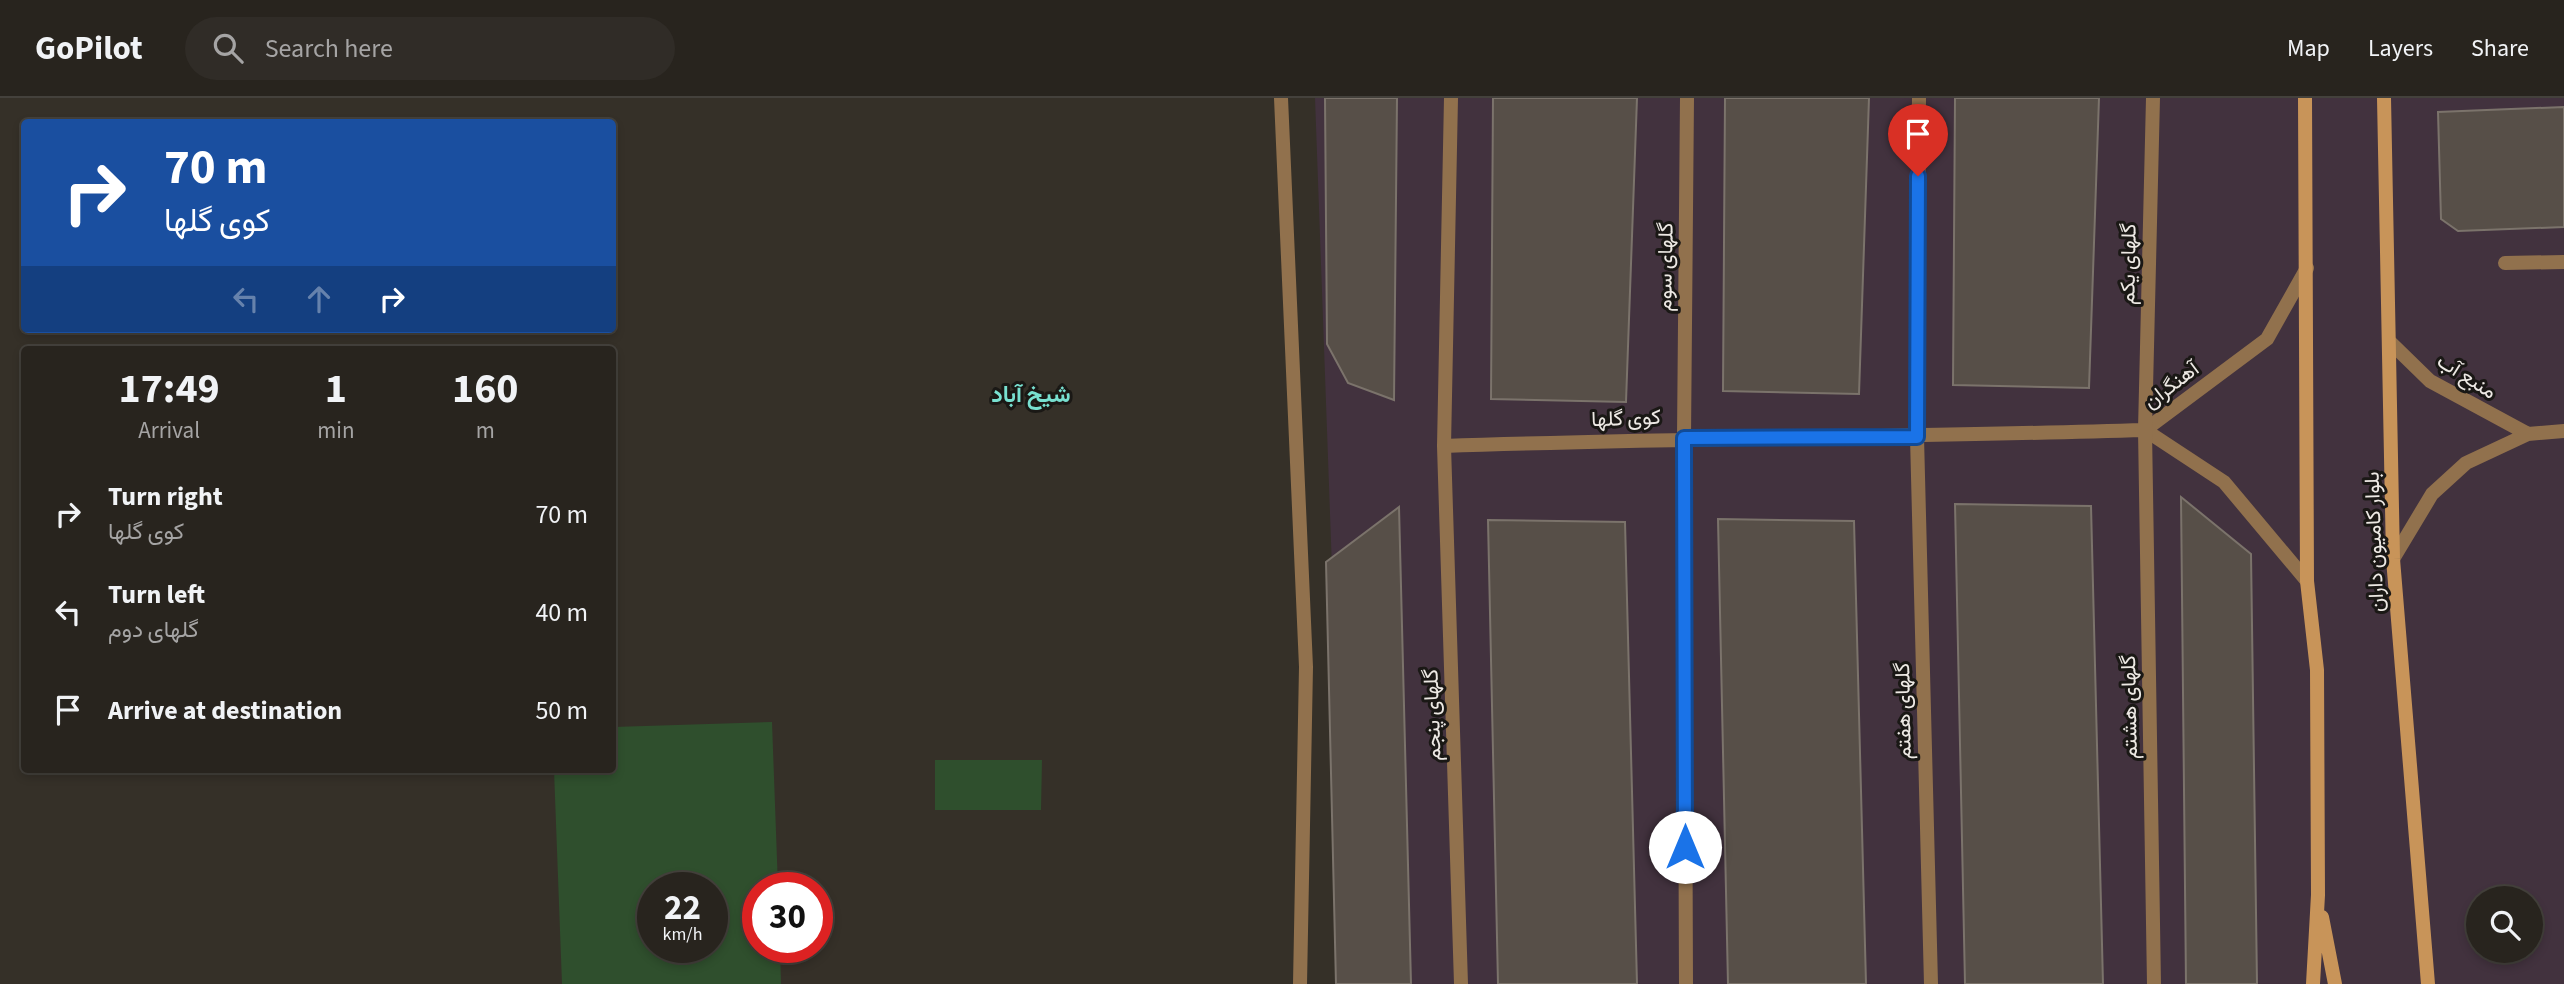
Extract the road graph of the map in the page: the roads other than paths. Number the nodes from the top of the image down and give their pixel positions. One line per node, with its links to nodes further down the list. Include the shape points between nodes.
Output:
1 (1281, 98): 22 (street, via 1306,667)
2 (1451, 98): 17 (street, گلهای پنجم)
3 (1687, 98): 16 (street, گلهای سوم)
4 (1919, 98): 15 (street, گلهای هفتم)
5 (2152, 98): 12 (street, گلهای یکم)
6 (2305, 98): 10 (main road)
7 (2384, 98): 11 (main road, بلوار کامیون داران)
8 (2564, 262): 9 (street)
9 (2505, 263)
10 (2308, 267): 12 (street, آهنگران, via 2267,339); 19 (main road)
11 (2391, 343): 14 (street, منبع آب, via 2430,381); 18 (main road, بلوار کامیون داران)
12 (2145, 430): 15 (street, کوی گلها); 19 (street, آهنگران, via 2224,482); 26 (street, گلهای هشتم)
13 (2564, 432): 14 (street)
14 (2528, 434): 18 (street, via 2466,463 2432,494)
15 (1917, 437): 16 (street, کوی گلها); 25 (street, گلهای هفتم)
16 (1684, 438): 17 (street, کوی گلها); 24 (street, گلهای سوم)
17 (1444, 446): 23 (street, گلهای پنجم)
18 (2393, 559): 21 (main road, بلوار کامیون داران)
19 (2307, 581): 20 (main road, via 2317,670)
20 (2318, 895): 27 (main road); 28 (main road)
21 (2424, 953): 29 (main road); 30 (main road, بلوار کامیون داران)
22 (1300, 984)
23 (1461, 984)
24 (1686, 984)
25 (1931, 984)
26 (2154, 984)
27 (2314, 984)
28 (2335, 984)
29 (2416, 984)
30 (2428, 984)

